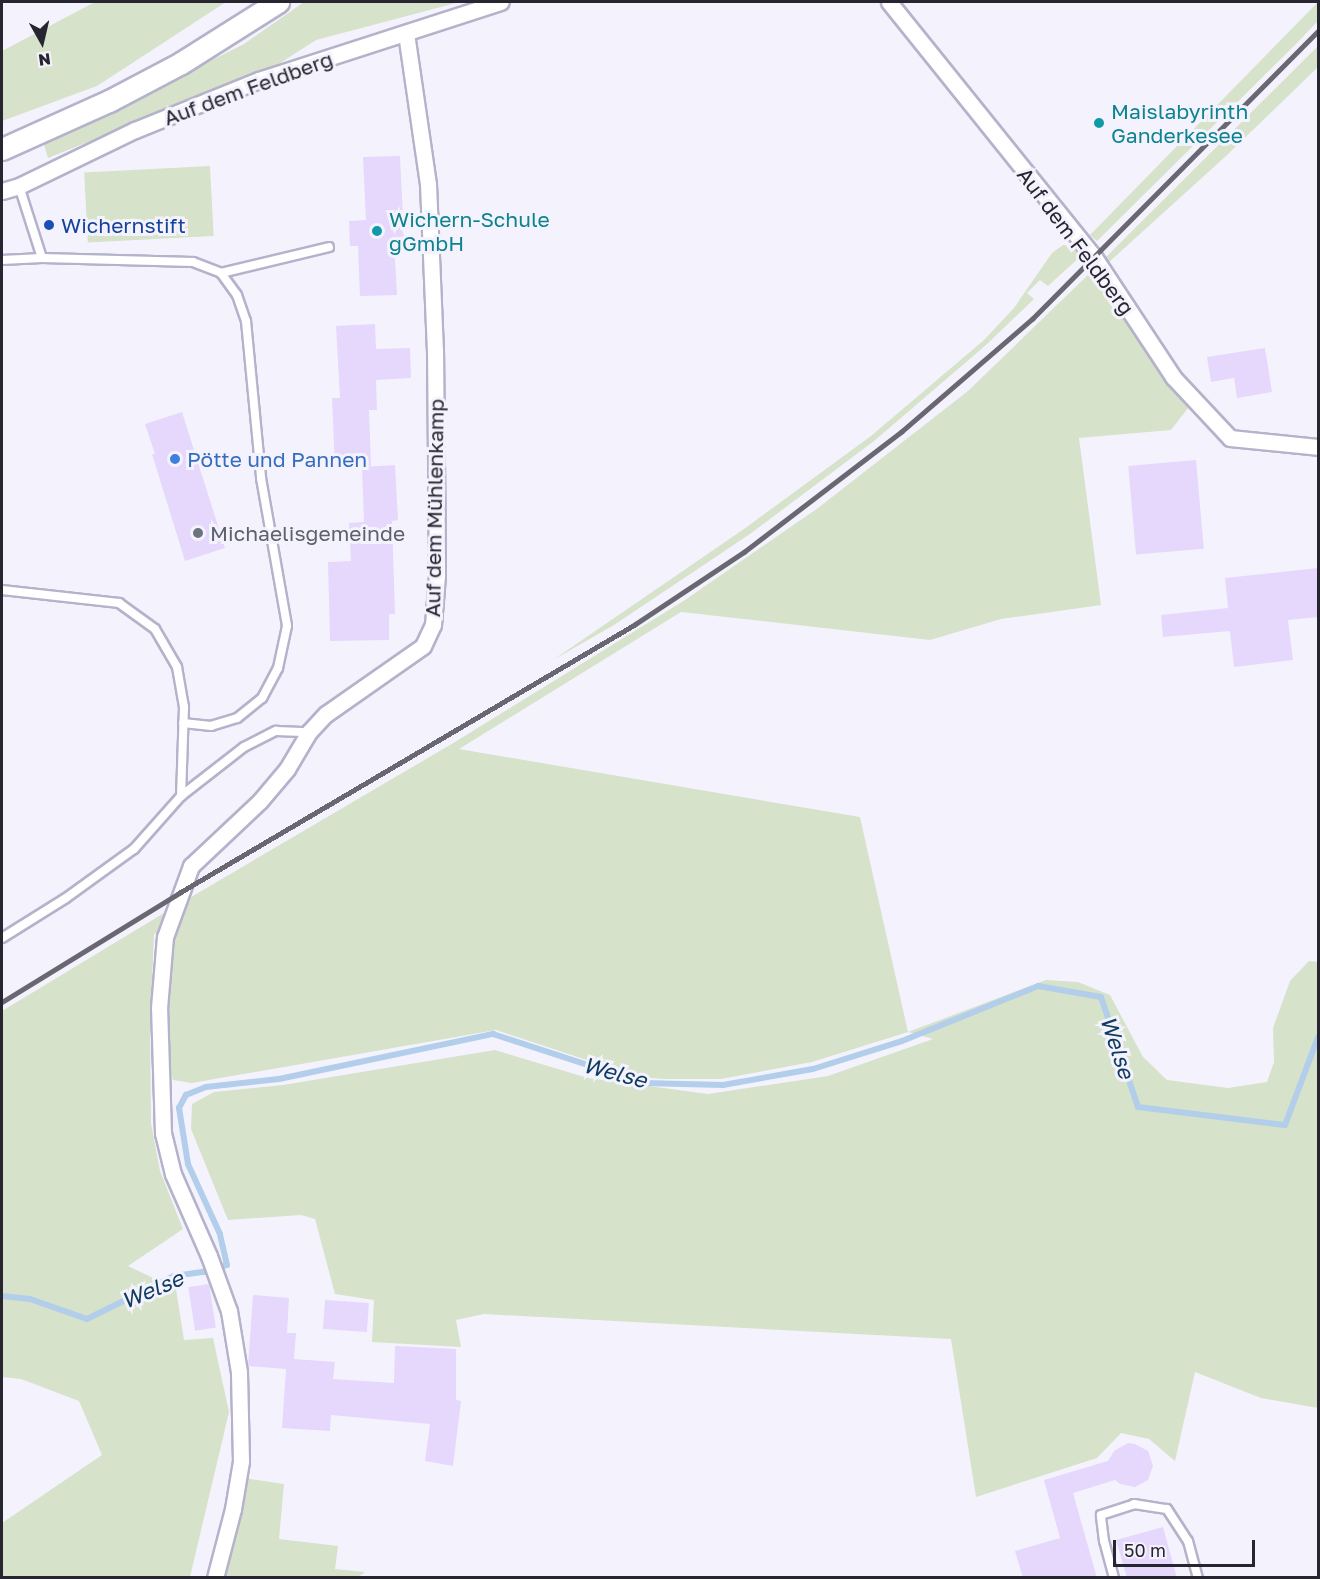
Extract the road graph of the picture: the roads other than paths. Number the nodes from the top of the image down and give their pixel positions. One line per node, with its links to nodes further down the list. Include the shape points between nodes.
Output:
1 (278, 2): 5 (main road, via 181,63 110,101)
2 (501, 2): 4 (street, Auf dem Feldberg)
3 (889, 2): 12 (street, Auf dem Feldberg, via 1094,257 1173,377 1230,438)
4 (406, 33): 6 (street, Auf dem Feldberg, via 259,80 135,130); 15 (street, Auf dem Mühlenkamp, via 428,184 435,351 437,575 433,625 423,646 339,702)
5 (2, 149)
6 (19, 186): 7 (street, Auf dem Feldberg); 9 (lane)
7 (2, 191)
8 (329, 247): 11 (lane)
9 (42, 258): 10 (lane); 11 (lane, via 193,262)
10 (2, 260)
11 (222, 273): 14 (lane, via 237,296 246,321 261,478 287,626 278,668 262,698 237,718 211,726)
12 (1318, 447)
13 (2, 590): 14 (lane, via 119,603 155,629 177,668)
14 (183, 723): 16 (lane)
15 (309, 732): 16 (lane, via 276,731 244,747); 18 (street, Auf dem Mühlenkamp, via 287,769 260,801 191,866 165,938 159,1008 163,1133 173,1174 229,1311 239,1372 241,1461)
16 (181, 796): 17 (lane, via 134,849)
17 (2, 938)
18 (215, 1578)
19 (1114, 1578): 20 (lane, via 1101,1515 1134,1504 1167,1509 1188,1541)
20 (1198, 1578)

